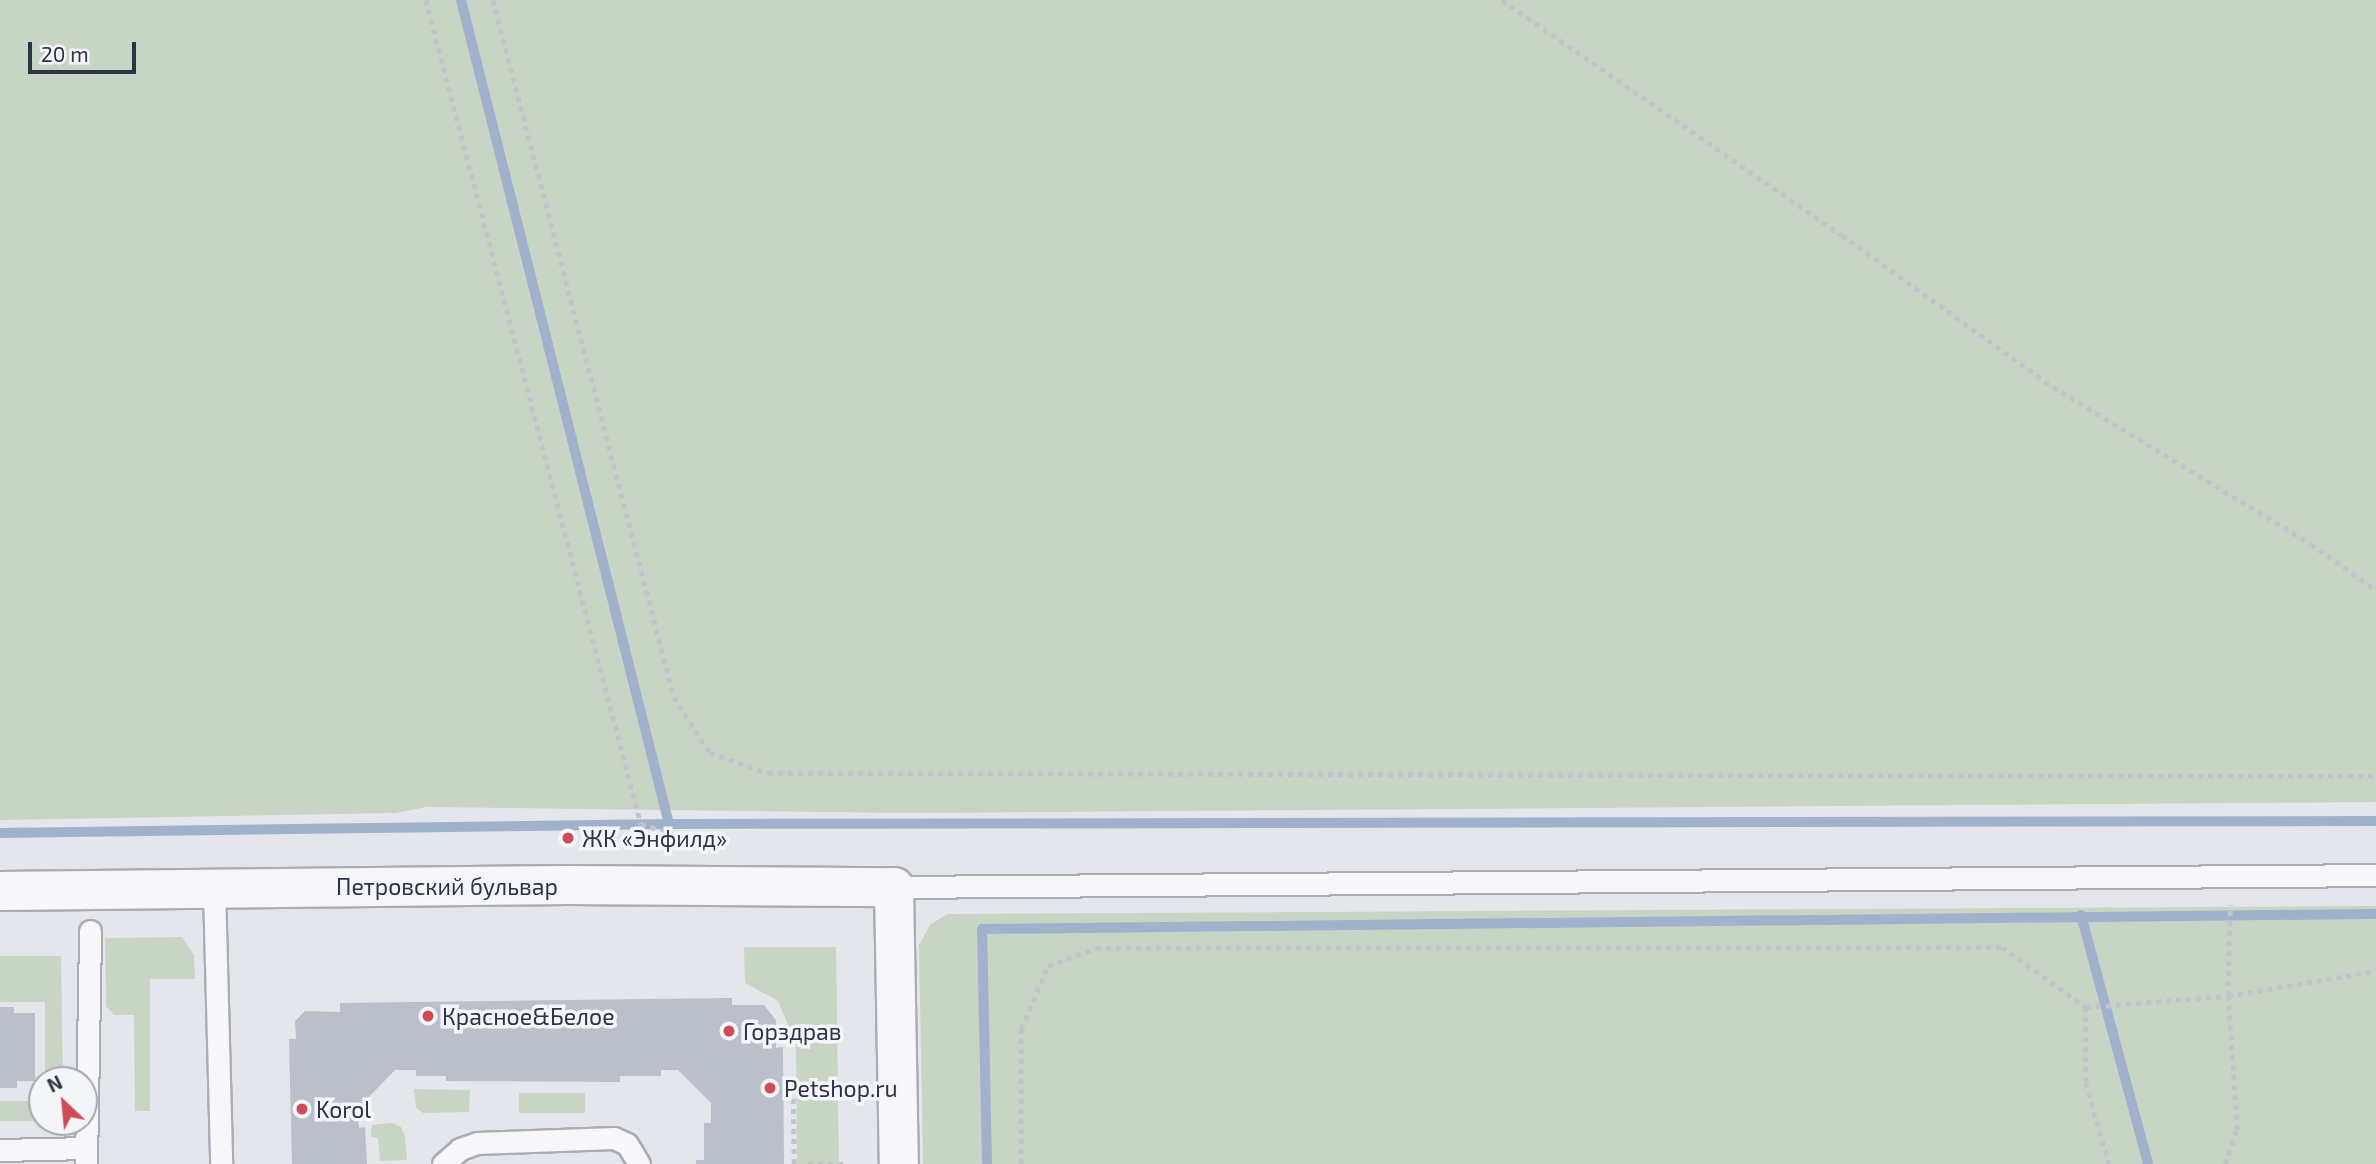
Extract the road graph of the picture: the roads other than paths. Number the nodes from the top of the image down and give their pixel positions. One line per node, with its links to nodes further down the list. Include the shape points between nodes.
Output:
1 (2376, 875): 2 (lane)
2 (894, 887): 3 (street, Петровский бульвар); 11 (street)
3 (214, 888): 4 (street, Петровский бульвар); 8 (lane)
4 (0, 891)
5 (90, 931): 7 (lane)
6 (0, 1150): 7 (lane)
7 (86, 1156)
8 (220, 1164)
9 (443, 1164): 10 (lane, via 460,1149 477,1143 614,1138 627,1144)
10 (639, 1164)
11 (899, 1164)

